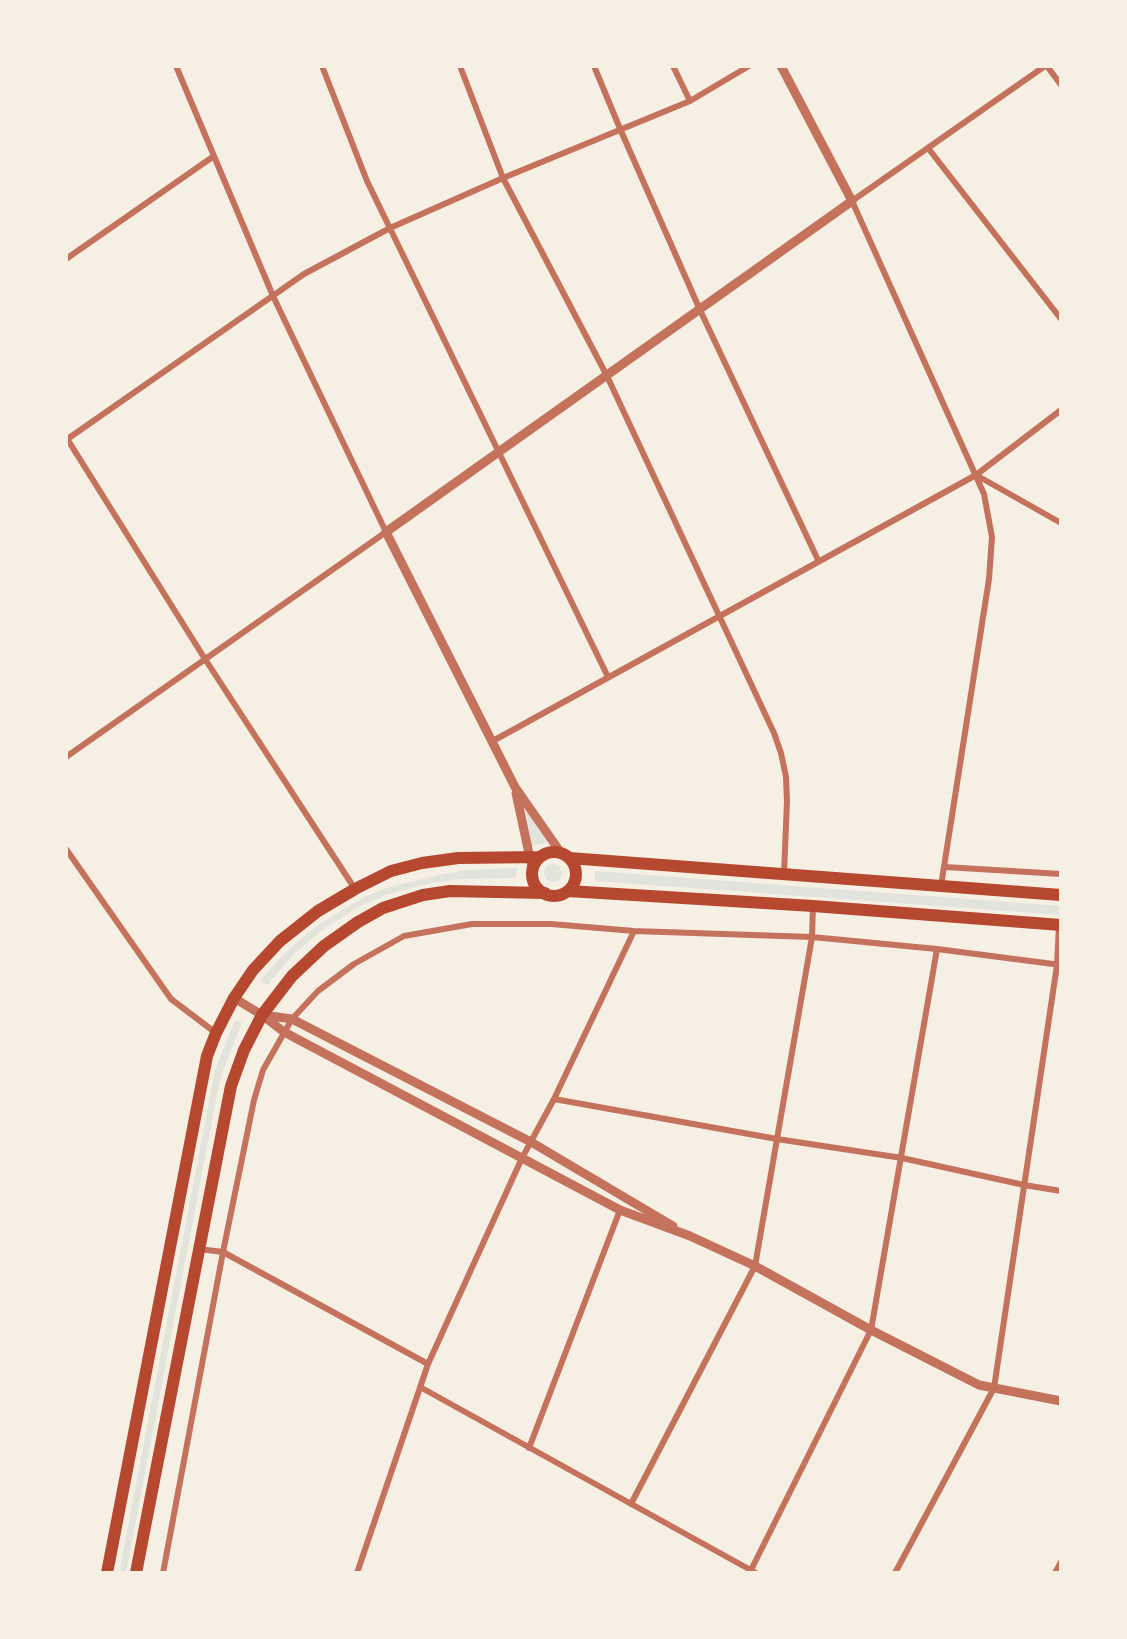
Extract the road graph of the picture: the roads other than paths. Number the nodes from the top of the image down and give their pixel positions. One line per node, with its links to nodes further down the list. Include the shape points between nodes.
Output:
1 (176, 66): 13 (street)
2 (322, 66): 16 (street, via 367,181)
3 (460, 66): 14 (street)
4 (594, 66): 11 (street)
5 (673, 66): 10 (street)
6 (748, 66): 10 (street)
7 (781, 66): 15 (street)
8 (1046, 66): 9 (street); 12 (street)
9 (1061, 85)
10 (690, 101): 11 (street)
11 (621, 131): 14 (street); 19 (street)
12 (928, 148): 15 (street); 20 (street)
13 (214, 156): 17 (street); 18 (street)
14 (503, 178): 16 (street); 21 (street)
15 (852, 201): 19 (street); 25 (street)
16 (390, 228): 18 (street, via 304,274); 24 (street)
17 (66, 259)
18 (273, 296): 23 (street); 27 (street)
19 (700, 310): 21 (street); 28 (street)
20 (1061, 319)
21 (607, 376): 24 (street); 29 (street)
22 (1061, 410): 25 (street)
23 (67, 439): 30 (street)
24 (498, 452): 27 (street); 31 (street)
25 (976, 475): 26 (street); 28 (street); 38 (street, via 992,537 989,579)
26 (1061, 523)
27 (386, 532): 30 (street); 32 (street)
28 (818, 560): 29 (street)
29 (719, 615): 31 (street); 39 (street, via 781,753 788,801)
30 (205, 659): 33 (street); 42 (street)
31 (608, 677): 32 (street)
32 (491, 742): 34 (street)
33 (66, 757)
34 (515, 787): 36 (street); 37 (street)
35 (66, 849): 56 (street, via 171,999)
36 (565, 855): 37 (highway, via 554,852); 39 (highway); 43 (highway, via 576,873)
37 (535, 857): 42 (highway, via 466,857 422,862); 44 (highway, via 536,885)
38 (945, 867): 40 (street); 41 (street)
39 (784, 874): 41 (highway)
40 (1061, 874)
41 (941, 887): 45 (highway)
42 (355, 888): 52 (highway, via 280,941 253,970)
43 (568, 891): 44 (highway); 46 (highway)
44 (545, 893): 53 (highway, via 450,891 383,908 324,946 292,976)
45 (1061, 895)
46 (813, 906): 47 (highway); 49 (street)
47 (1060, 925): 51 (street)
48 (634, 931): 49 (street); 54 (street, via 551,924 472,924 404,936 318,991); 57 (street)
49 (812, 937): 50 (street); 58 (street)
50 (937, 949): 51 (street); 61 (street)
51 (1059, 965): 62 (street)
52 (234, 999): 53 (street); 56 (highway)
53 (262, 1015): 54 (street); 55 (street); 66 (highway, via 231,1086)
54 (292, 1019): 55 (street); 59 (street)
55 (284, 1032): 60 (street); 67 (street, via 263,1070 254,1100)
56 (216, 1033): 78 (highway, via 201,1082)
57 (554, 1099): 58 (street); 59 (street)
58 (777, 1139): 61 (street); 68 (street)
59 (531, 1142): 60 (street); 65 (street)
60 (522, 1158): 64 (street); 70 (street)
61 (902, 1158): 62 (street); 69 (street)
62 (1024, 1185): 63 (street); 72 (street)
63 (1061, 1191)
64 (620, 1209): 65 (street); 74 (street)
65 (690, 1236): 68 (street)
66 (199, 1249): 67 (street); 79 (highway)
67 (223, 1252): 70 (street); 80 (street)
68 (755, 1266): 69 (street); 75 (street)
69 (871, 1330): 72 (street, via 979,1385); 77 (street)
70 (428, 1364): 71 (street)
71 (420, 1387): 74 (street); 81 (street)
72 (994, 1388): 73 (street); 82 (street)
73 (1061, 1401)
74 (529, 1448): 75 (street)
75 (631, 1504): 77 (street)
76 (1061, 1562): 83 (street)
77 (753, 1572)
78 (106, 1573)
79 (136, 1573)
80 (163, 1573)
81 (357, 1573)
82 (895, 1573)
83 (1055, 1573)

